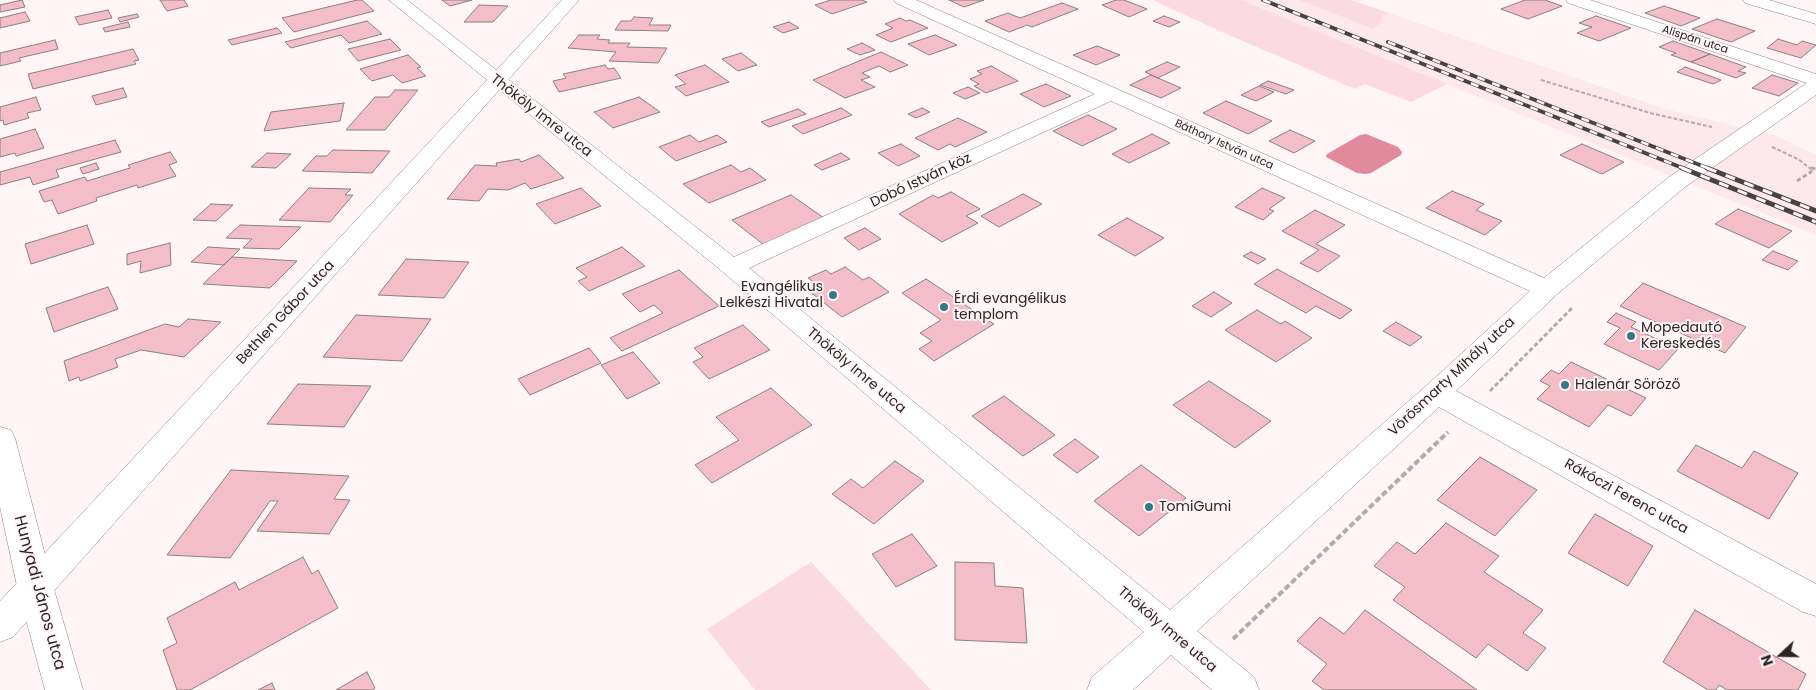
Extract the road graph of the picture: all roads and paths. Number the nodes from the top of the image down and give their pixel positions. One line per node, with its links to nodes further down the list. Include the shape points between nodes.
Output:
1 (397, 0): 9 (street, Thököly Imre utca)
2 (571, 0): 9 (street, Bethlen Gábor utca)
3 (902, 0): 11 (street, Báthory István utca)
4 (1574, 0): 8 (street, Alispán utca)
5 (1751, 0): 6 (street)
6 (1816, 19)
7 (1541, 80): 12 (path)
8 (1816, 80)
9 (498, 82): 16 (street, Thököly Imre utca); 22 (street, Bethlen Gábor utca)
10 (1816, 86): 12 (street, Vörösmarty Mihály utca)
11 (1110, 94): 16 (street, Dobó István köz); 17 (street, Báthory István utca)
12 (1745, 137): 13 (path, via 1798,159); 17 (street, Vörösmarty Mihály utca, via 1677,182)
13 (1811, 168): 14 (path); 15 (path)
14 (1816, 170)
15 (1797, 181)
16 (732, 267): 25 (street, Thököly Imre utca)
17 (1547, 289): 19 (street, Vörösmarty Mihály utca)
18 (1576, 304): 20 (path)
19 (1436, 393): 20 (street, Rákóczi Ferenc utca); 25 (street, Vörösmarty Mihály utca)
20 (1470, 411): 23 (street, Rákóczi Ferenc utca); 26 (path)
21 (0, 438): 22 (street, Hunyadi János utca)
22 (35, 586): 24 (street, Bethlen Gábor utca); 27 (street, Hunyadi János utca)
23 (1816, 601)
24 (0, 626)
25 (1170, 632): 26 (street, Thököly Imre utca); 28 (street, Vörösmarty Mihály utca)
26 (1207, 663): 29 (street, Thököly Imre utca)
27 (64, 690)
28 (1106, 690)
29 (1240, 690)

